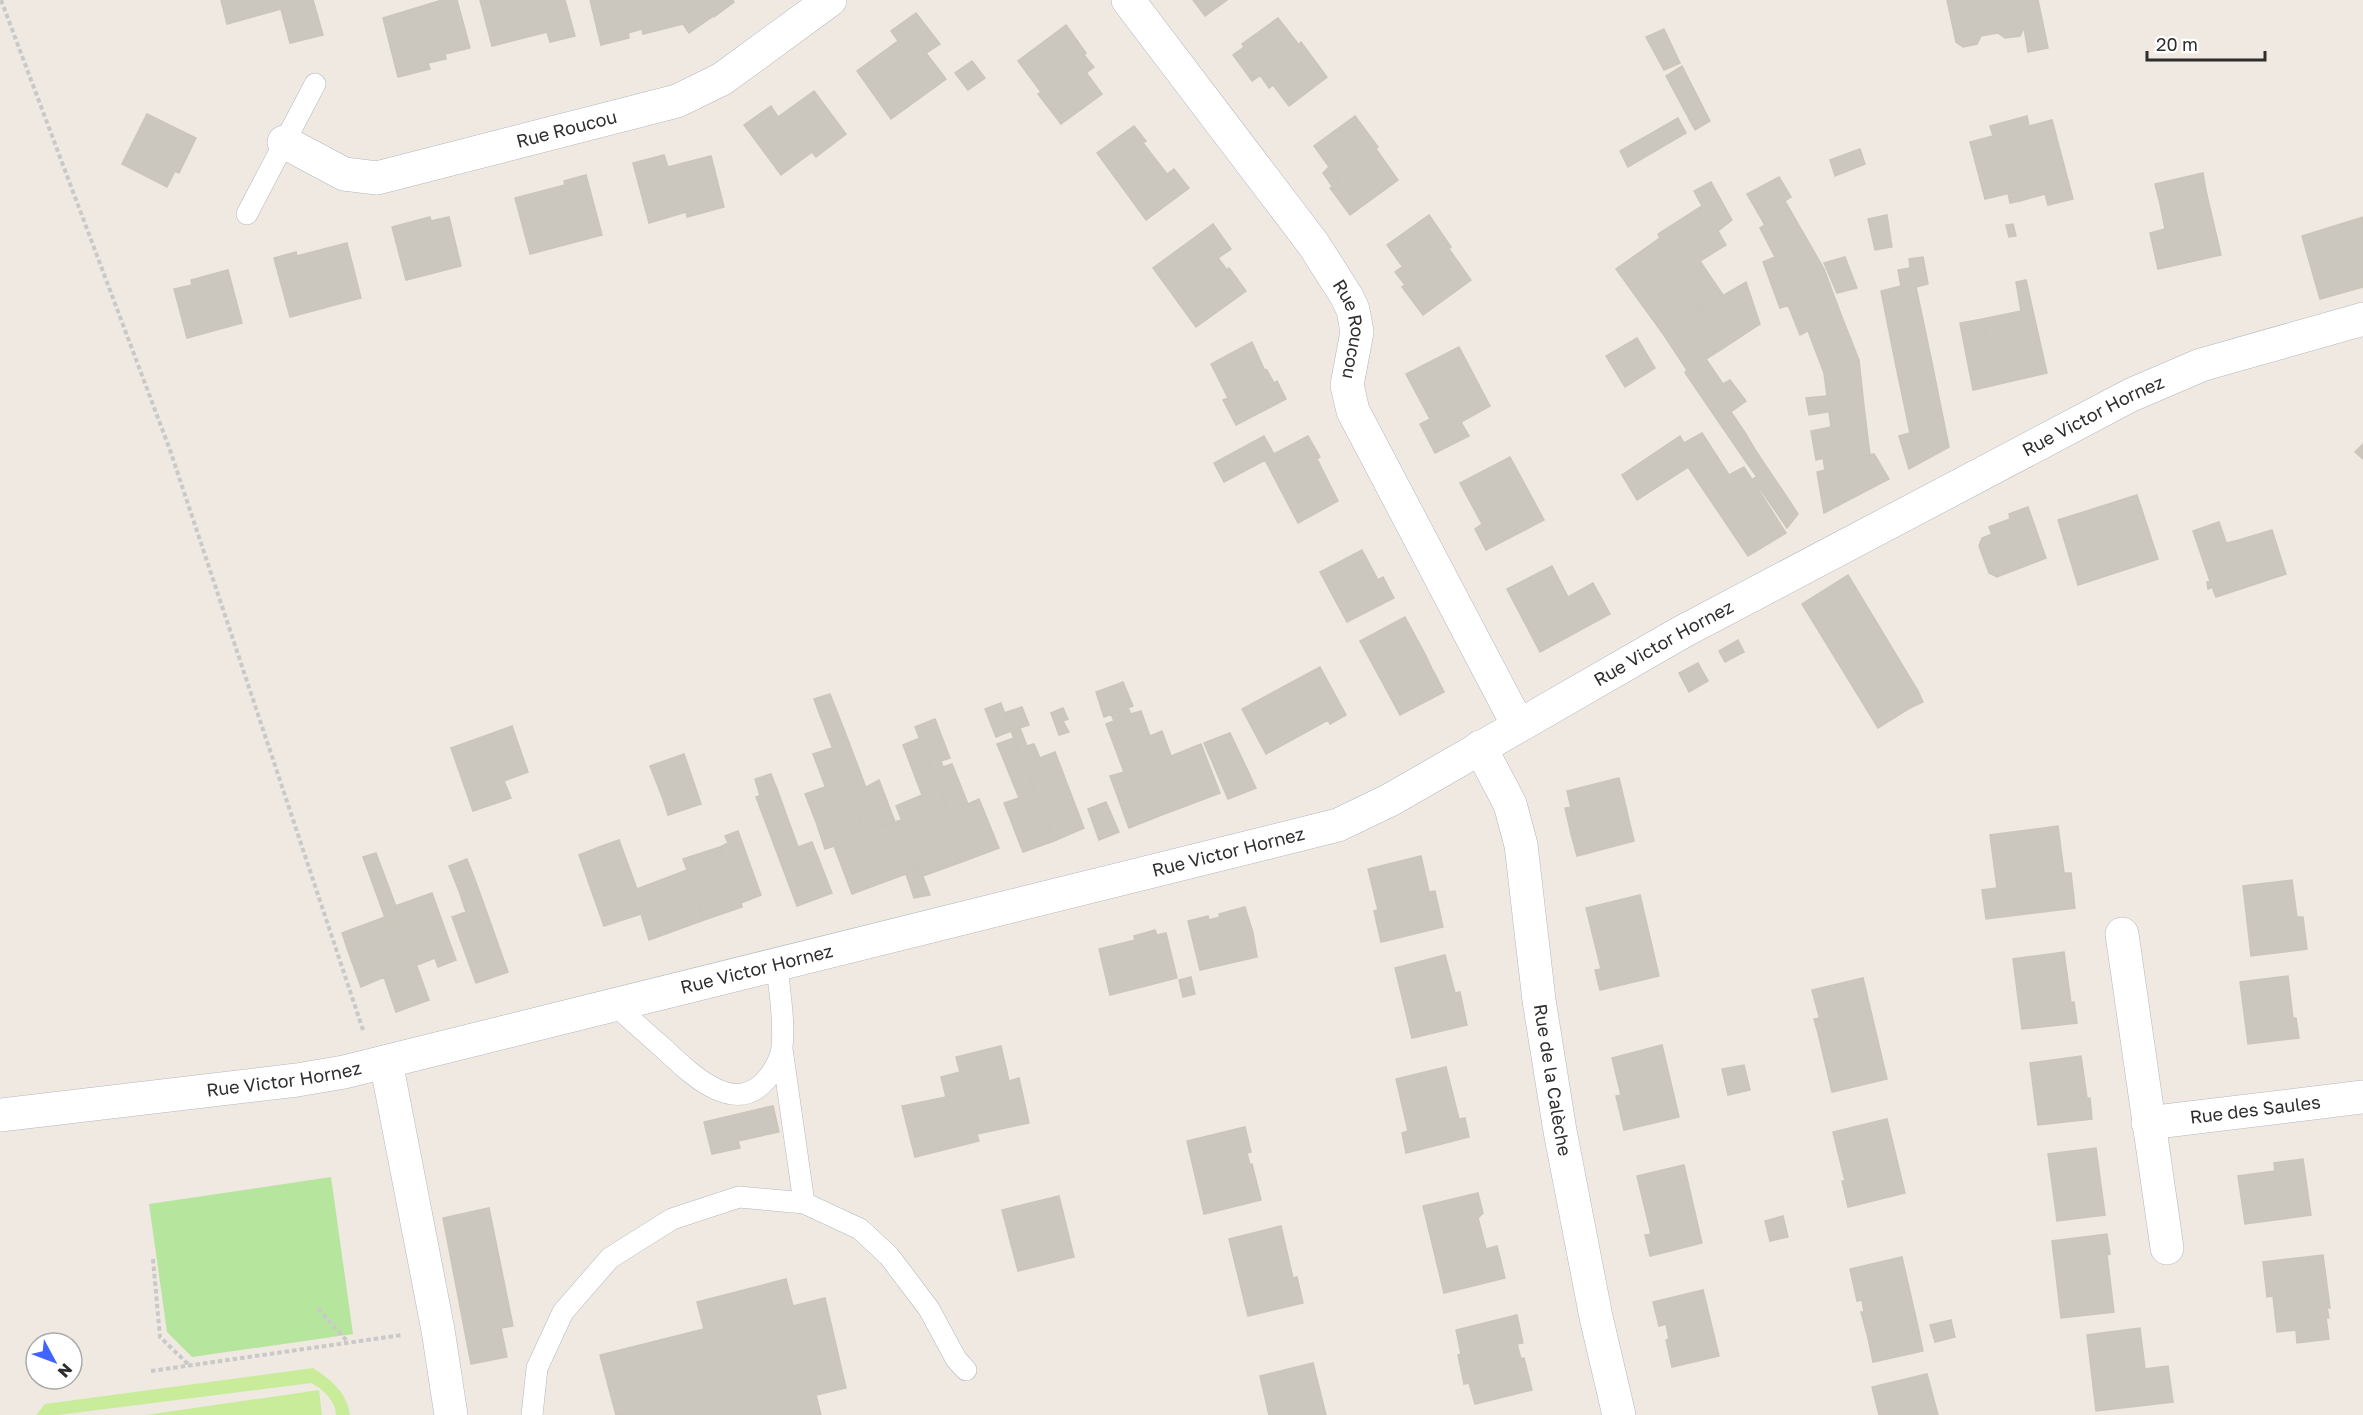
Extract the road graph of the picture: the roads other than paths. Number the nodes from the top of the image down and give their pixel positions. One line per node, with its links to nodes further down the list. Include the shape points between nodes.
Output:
1 (830, 0): 4 (street, Rue Roucou, via 722,79 665,104 377,178 344,174)
2 (1128, 0): 7 (street, Rue Roucou, via 1314,245 1347,297 1357,332 1347,385 1353,411)
3 (315, 84): 4 (lane)
4 (284, 142): 5 (lane)
5 (247, 213)
6 (2363, 319): 7 (street, Rue Victor Hornez, via 2221,359 2156,382 1682,632)
7 (1518, 725): 8 (street, Rue Victor Hornez)
8 (1480, 747): 10 (street, Rue Victor Hornez, via 1374,808 1319,831); 22 (street, Rue de la Calèche, via 1510,804 1521,846 1539,1000 1560,1131)
9 (2122, 934): 16 (street)
10 (777, 964): 11 (street, Rue Victor Hornez); 12 (lane)
11 (615, 1004): 12 (lane, via 691,1073 727,1093 756,1089 771,1075); 13 (street, Rue Victor Hornez)
12 (782, 1048): 17 (lane)
13 (386, 1062): 15 (street, Rue Victor Hornez, via 297,1080); 20 (street)
14 (2363, 1097): 16 (street, Rue des Saules)
15 (0, 1115)
16 (2148, 1123): 18 (street)
17 (804, 1203): 19 (lane, via 860,1229 889,1256 929,1309); 21 (lane, via 739,1197 672,1220 610,1258 563,1312 537,1368)
18 (2166, 1248)
19 (966, 1370)
20 (451, 1415)
21 (532, 1415)
22 (1619, 1415)

